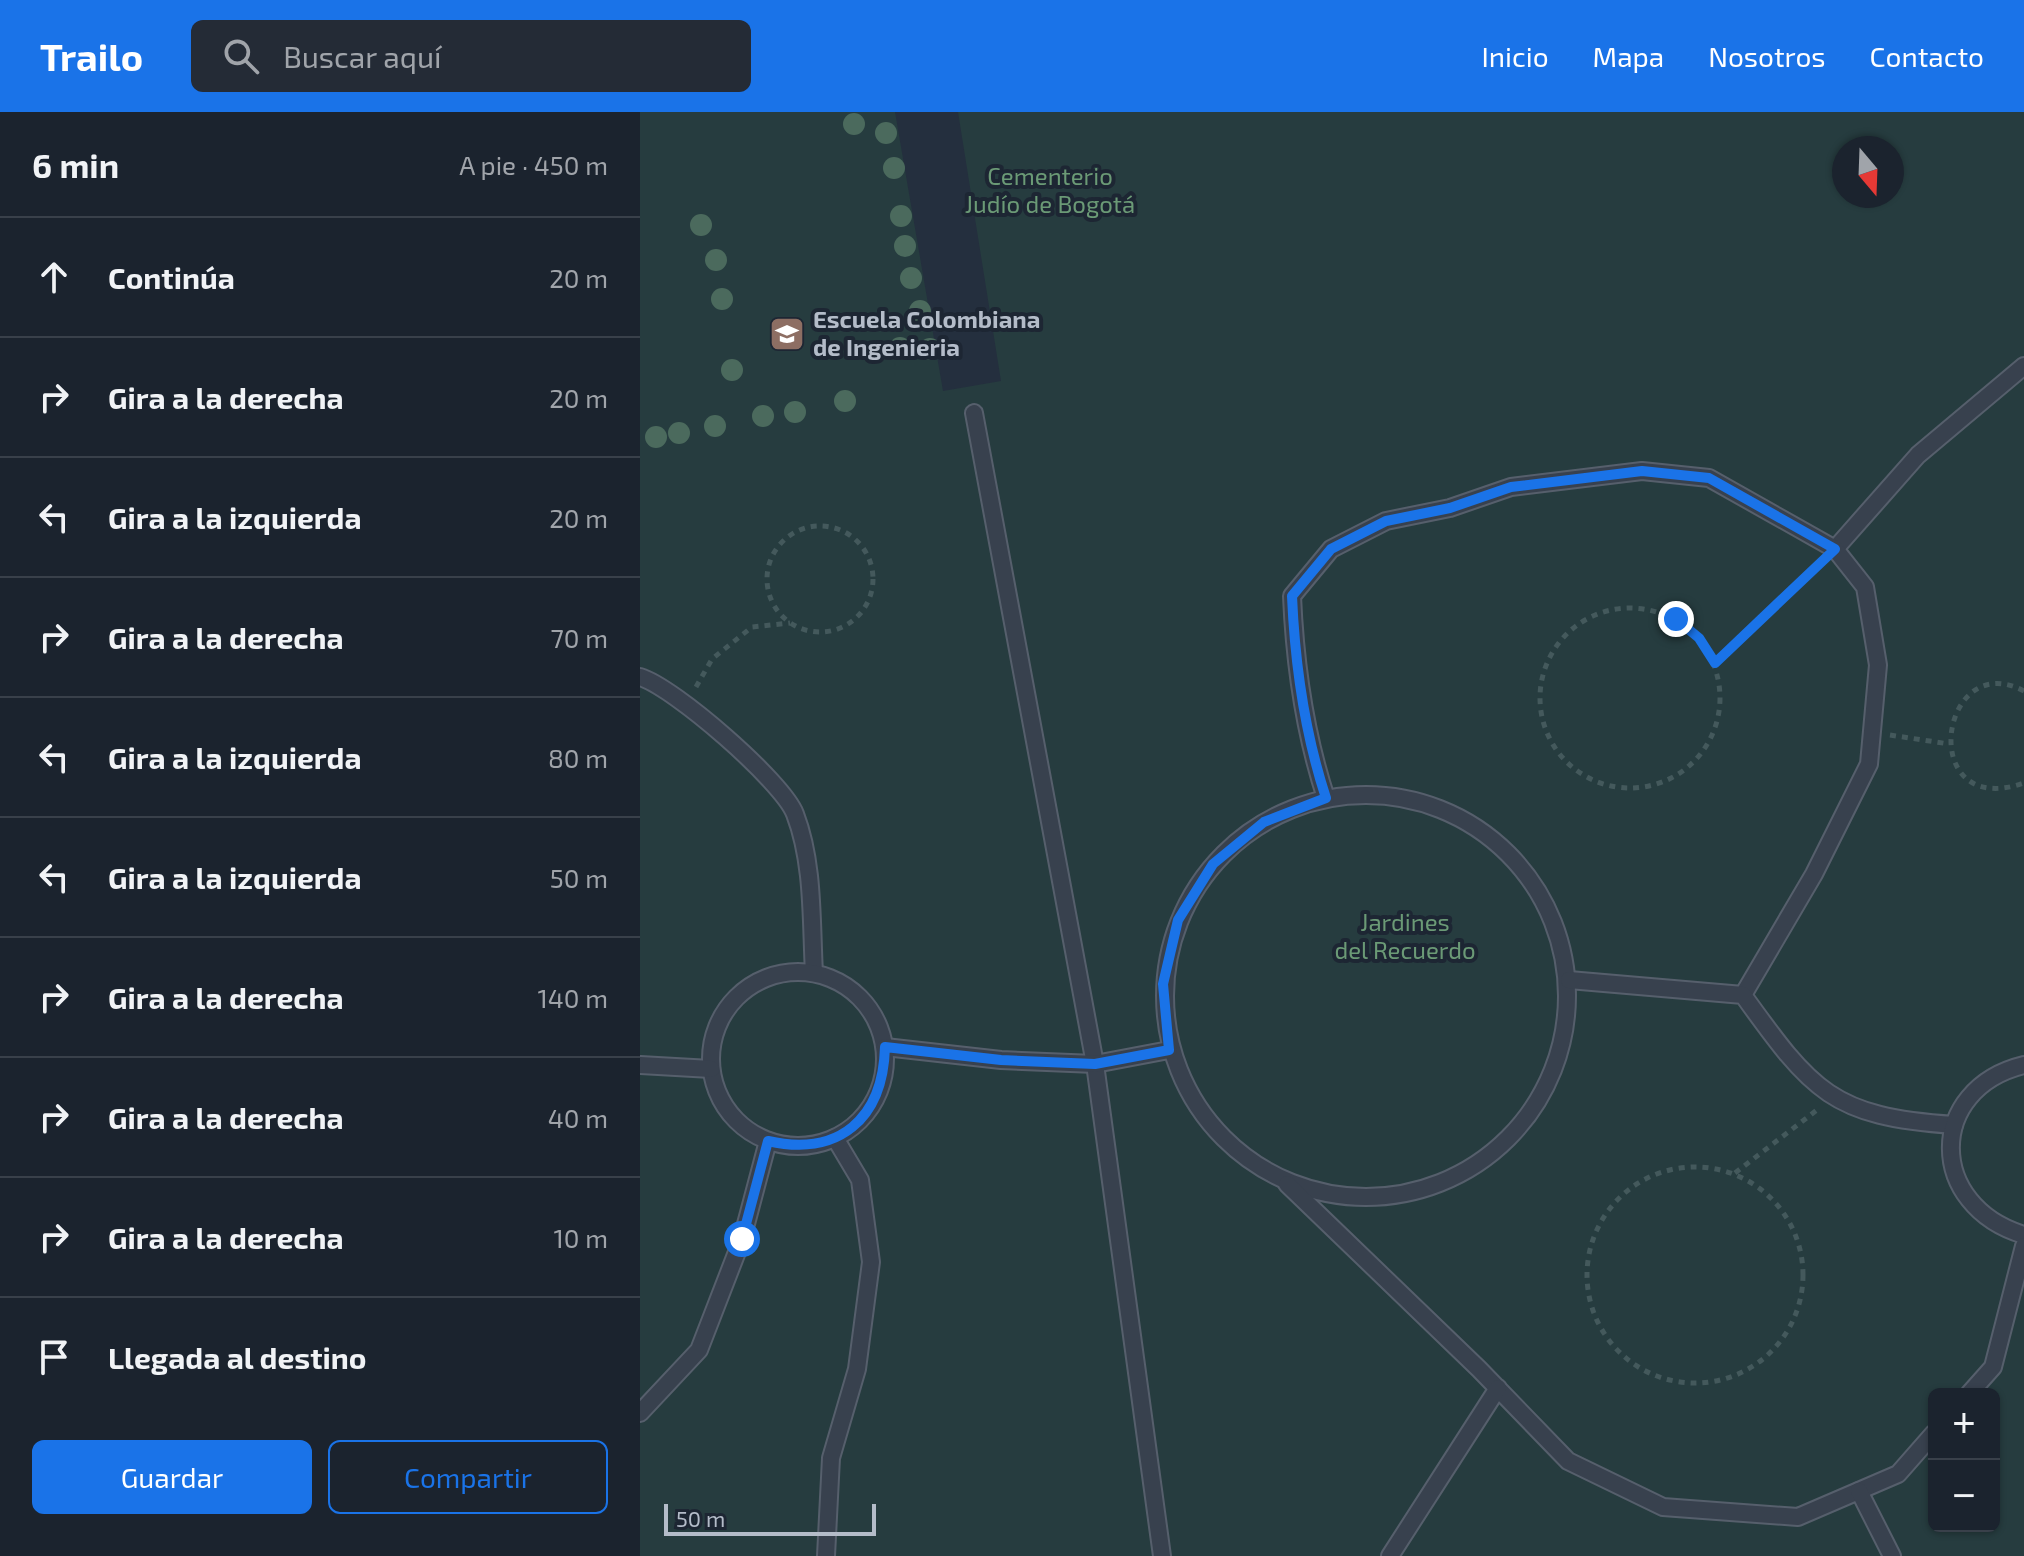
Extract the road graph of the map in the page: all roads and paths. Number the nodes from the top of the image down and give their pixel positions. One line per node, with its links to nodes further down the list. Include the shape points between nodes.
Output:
1 (2024, 366): 3 (lane, via 1918,455)
2 (974, 413): 18 (lane)
3 (1835, 549): 5 (path); 9 (lane, via 1865,587 1878,665); 12 (lane, via 1709,478 1642,471 1511,487 1450,508 1386,521 1331,549 1292,596 1307,740)
4 (790, 623): 4 (path, via 814,631 839,629 865,608 873,584 871,559 848,533 813,526 780,542 766,576 768,594); 8 (path, via 752,627 712,659)
5 (1715, 663): 5 (path, via 1722,692 1718,722 1706,750 1685,771 1658,785 1628,789 1598,784 1572,768 1552,746 1541,718 1540,688 1548,660 1565,635 1589,617 1618,608 1648,609 1676,619 1699,638)
6 (640, 677): 8 (lane)
7 (2024, 691): 10 (path, via 2001,685 1968,696 1956,710)
8 (686, 705): 13 (lane, via 726,736 794,811 808,865)
9 (1872, 733): 10 (path); 15 (lane, via 1869,764 1814,874)
10 (1949, 744): 11 (path, via 1953,760 1976,784 1992,789)
11 (2024, 783)
12 (1326, 798): 14 (lane, via 1394,796 1459,816 1514,857 1552,913); 17 (lane, via 1264,822 1213,864 1178,920 1163,984)
13 (814, 973): 16 (lane, via 840,982 862,999 877,1021); 21 (lane, via 787,972 738,995 721,1016 712,1042)
14 (1569, 980): 15 (lane); 27 (lane, via 1563,1048 1534,1111 1485,1160 1422,1191 1353,1199)
15 (1743, 995): 22 (lane, via 1783,1051)
16 (885, 1047): 18 (lane); 24 (lane, via 885,1075 875,1101 858,1123)
17 (1169, 1050): 18 (lane); 27 (lane, via 1194,1105 1234,1151)
18 (1095, 1064): 36 (lane)
19 (640, 1065): 21 (lane)
20 (2024, 1065): 23 (lane, via 1983,1083 1965,1102)
21 (711, 1069): 25 (lane, via 729,1113)
22 (1832, 1099): 23 (lane, via 1895,1121); 26 (path)
23 (1954, 1125): 28 (lane, via 1951,1155 1957,1184 1974,1209 1998,1227)
24 (835, 1138): 25 (lane, via 813,1145); 35 (lane, via 860,1180 871,1262 857,1369 831,1458)
25 (768, 1141): 32 (lane, via 742,1239 699,1350)
26 (1735, 1173): 26 (path, via 1700,1166 1663,1171 1631,1187 1605,1213 1590,1246 1586,1282 1594,1318 1614,1348 1643,1371 1677,1383 1736,1375 1775,1349 1795,1320 1804,1286 1802,1251 1789,1218 1766,1191)
27 (1285, 1183): 30 (lane)
28 (2024, 1235)
29 (2024, 1246): 31 (lane, via 1993,1367)
30 (1498, 1388): 34 (lane, via 1568,1461 1663,1507 1798,1517); 37 (lane)
31 (1974, 1388)
32 (640, 1413)
33 (1928, 1440): 34 (lane, via 1898,1474)
34 (1859, 1491): 38 (lane)
35 (826, 1556)
36 (1162, 1556)
37 (1390, 1556)
38 (1892, 1556)

